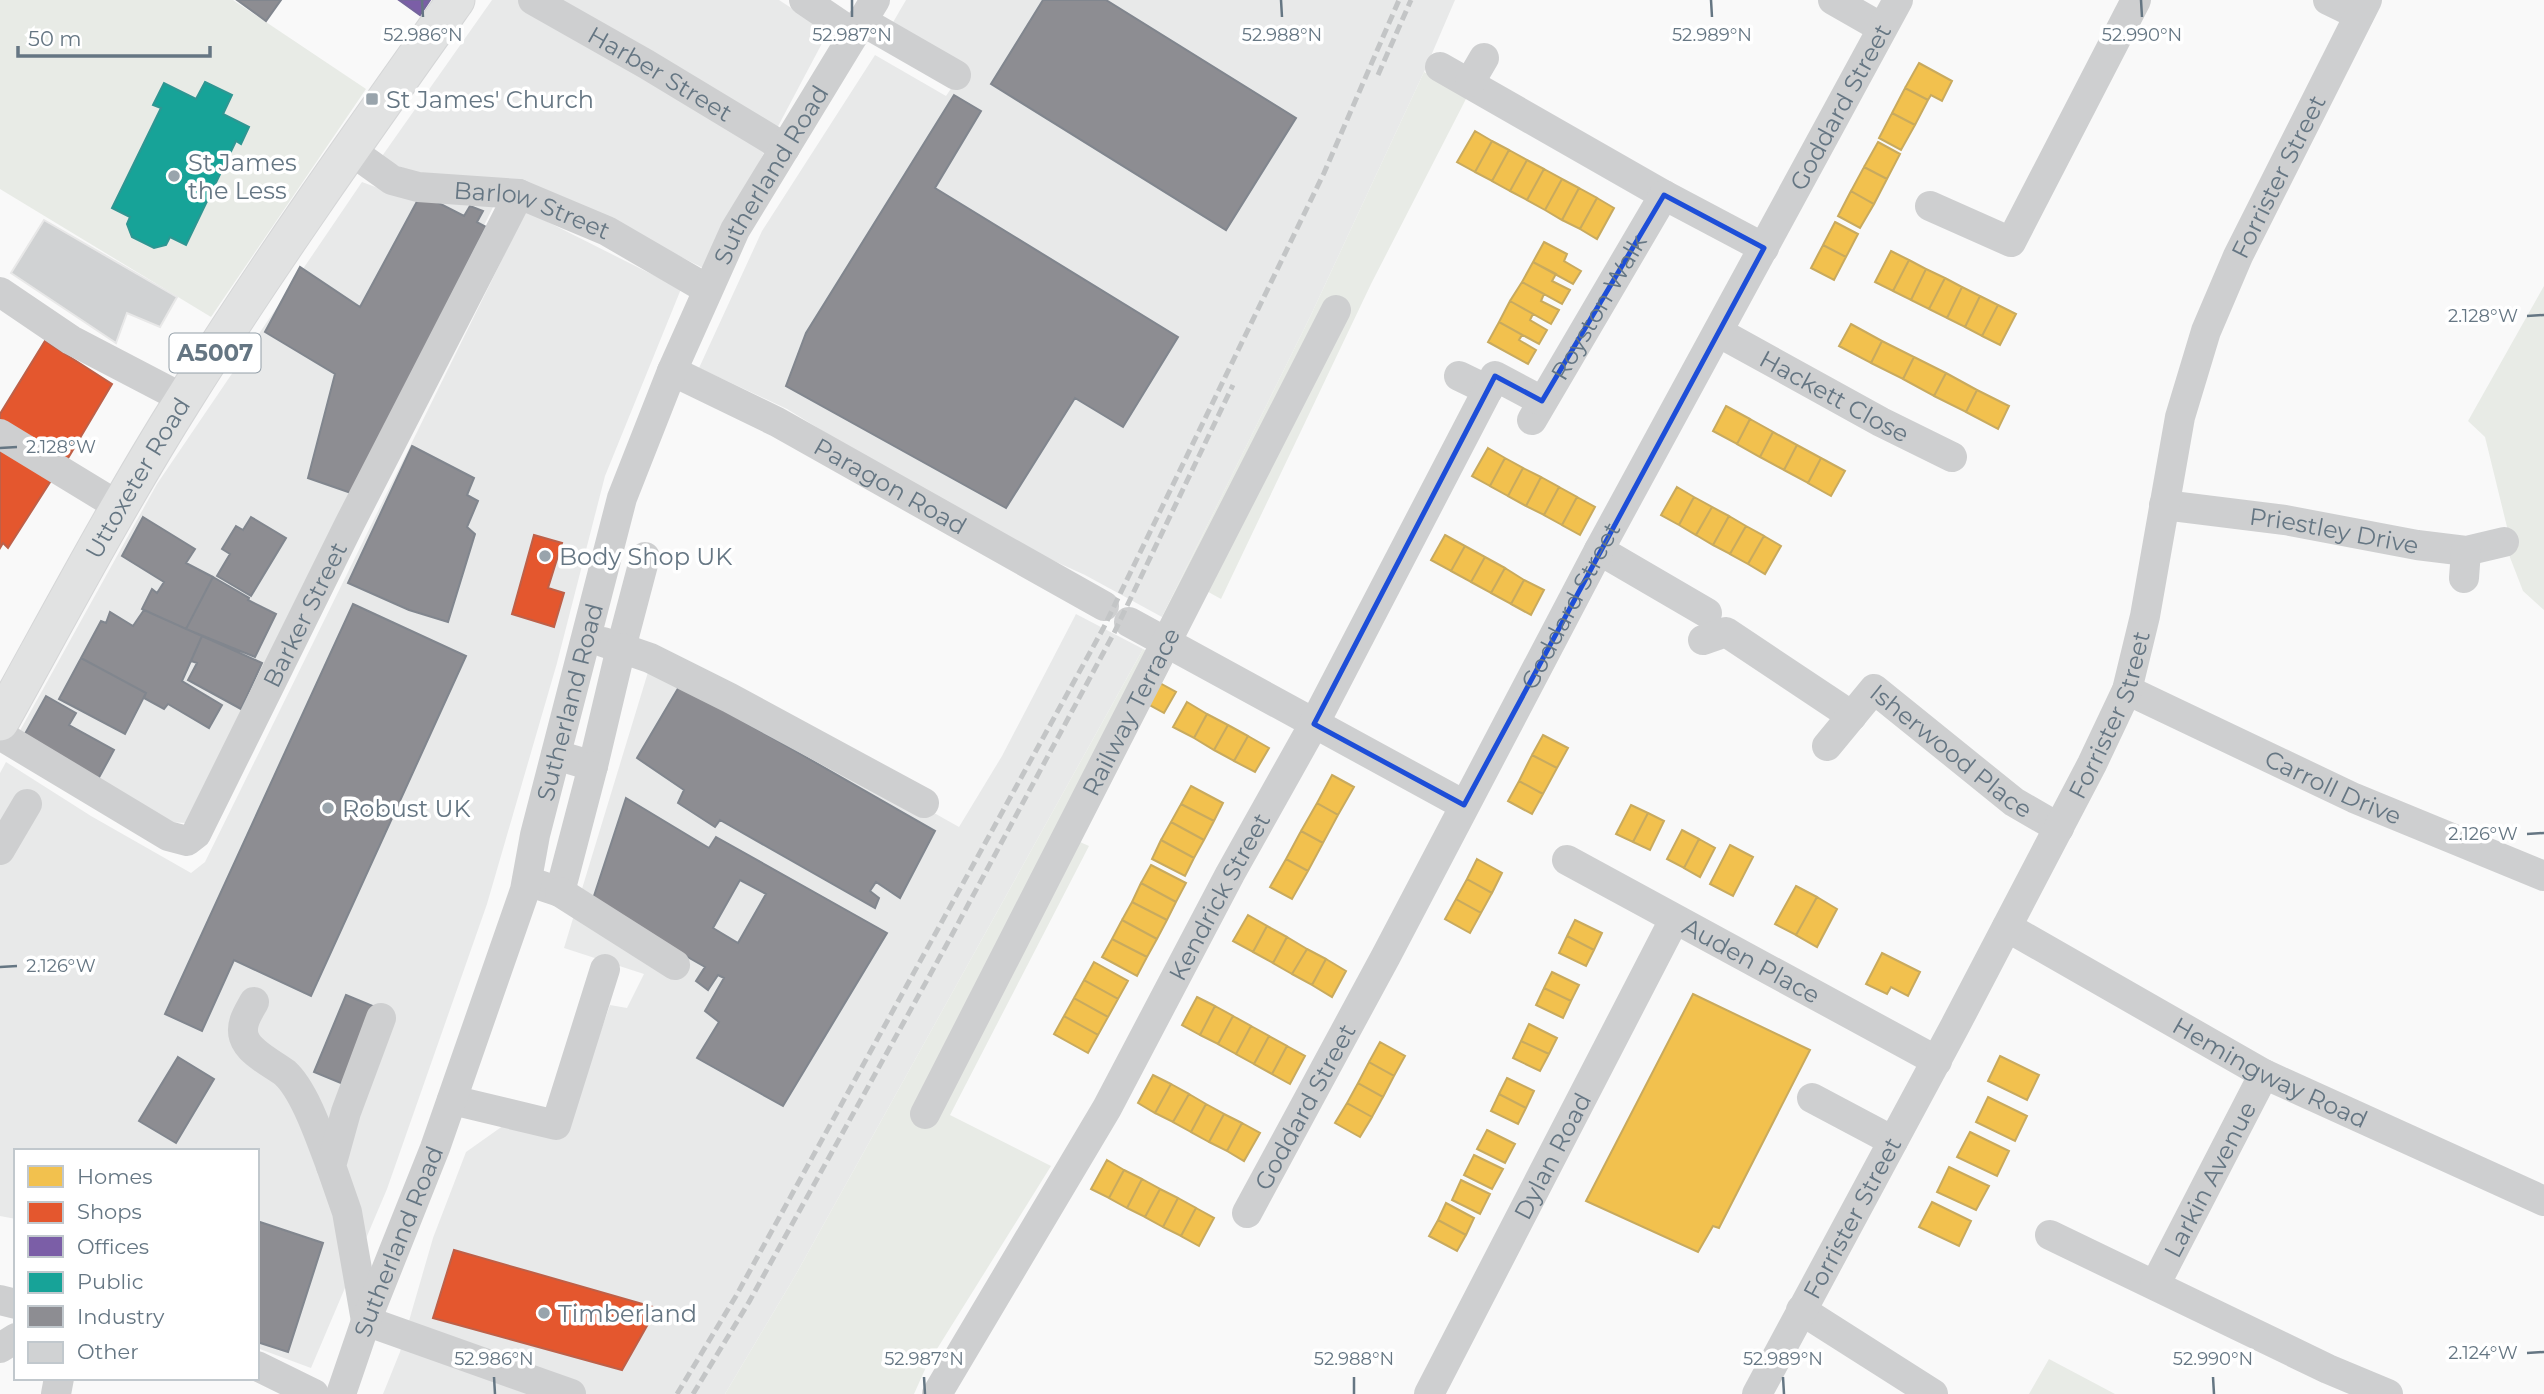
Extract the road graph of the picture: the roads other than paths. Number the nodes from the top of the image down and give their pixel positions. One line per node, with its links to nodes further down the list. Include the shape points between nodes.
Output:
1 (456, 0): 14 (main road, Uttoxeter Road / A5007)
2 (533, 0): 13 (street, Harber Street)
3 (804, 0): 9 (street)
4 (1833, 0): 10 (street)
5 (1898, 0): 10 (street, Goddard Street)
6 (2136, 0): 17 (street, via 2011,242)
7 (2328, 0): 8 (street)
8 (2363, 8): 29 (street, Forrister Street, via 2220,294 2180,417)
9 (864, 18): 12 (street); 13 (street, Sutherland Road)
10 (1882, 28): 18 (street, Goddard Street)
11 (1440, 67): 16 (street, via 1477,70)
12 (956, 75)
13 (785, 148): 19 (street, Sutherland Road, via 735,230)
14 (350, 150): 15 (street, Barlow Street, via 392,180 418,187); 26 (main road, Uttoxeter Road / A5007)
15 (519, 194): 19 (street, Barlow Street, via 607,231); 41 (street, Barker Street, via 196,834 187,841 168,836)
16 (1664, 195): 18 (street); 25 (street, Royston Walk, via 1537,410 1495,376)
17 (1930, 205)
18 (1764, 248): 22 (street, Goddard Street)
19 (707, 289): 23 (street, Sutherland Road)
20 (0, 292): 26 (street, via 71,340)
21 (1336, 310): 35 (street, Railway Terrace)
22 (1718, 332): 28 (street, Hackett Close); 32 (street, Goddard Street)
23 (672, 370): 34 (street, Sutherland Road, via 622,498); 35 (street, Paragon Road, via 777,422)
24 (1459, 376): 25 (street)
25 (1488, 390): 40 (street, Kendrick Street)
26 (184, 400): 30 (main road, Uttoxeter Road / A5007)
27 (0, 434): 30 (street)
28 (1952, 457)
29 (2164, 505): 31 (street, Priestley Drive, via 2246,514 2417,545 2465,565); 37 (street, Forrister Street)
30 (120, 507): 39 (main road, Uttoxeter Road / A5007)
31 (2504, 542)
32 (1600, 550): 38 (street, via 1705,627 1726,632); 47 (street, Goddard Street)
33 (645, 557): 36 (street)
34 (586, 636): 36 (street); 43 (street, Sutherland Road)
35 (1165, 642): 40 (street, Paragon Road); 64 (street, Railway Terrace)
36 (621, 648): 44 (street); 45 (street, via 730,698)
37 (2127, 690): 48 (street, Forrister Street); 51 (street, Carroll Drive, via 2354,798)
38 (1852, 716): 42 (street, Isherwood Place); 48 (street, Isherwood Place, via 1874,689 2014,802)
39 (0, 722)
40 (1314, 724): 47 (street, Paragon Road); 77 (street, Kendrick Street, via 1107,1108)
41 (0, 735)
42 (1827, 746)
43 (556, 755): 44 (street); 52 (street, Sutherland Road)
44 (593, 766): 53 (street)
45 (924, 803)
46 (27, 804): 49 (street)
47 (1464, 805): 68 (street, Goddard Street)
48 (2059, 828): 55 (street, Forrister Street)
49 (0, 850)
50 (1567, 860): 54 (street, Auden Place)
51 (2543, 874)
52 (527, 881): 53 (street); 63 (street, Sutherland Road)
53 (560, 892): 56 (street)
54 (1674, 920): 60 (street, Auden Place); 78 (street, Dylan Road)
55 (2007, 927): 60 (street, Forrister Street); 61 (street, Hemingway Road)
56 (675, 965)
57 (605, 968): 63 (street, via 556,1125)
58 (254, 1002): 66 (street, via 243,1025 245,1040 287,1075 308,1110)
59 (381, 1018): 66 (street)
60 (1937, 1061): 65 (street, Forrister Street)
61 (2264, 1074): 67 (street, Hemingway Road); 70 (street, Larkin Avenue)
62 (1812, 1098): 65 (street)
63 (452, 1100): 72 (street, Sutherland Road)
64 (925, 1114)
65 (1893, 1141): 71 (street, Forrister Street)
66 (331, 1166): 72 (street, via 347,1212)
67 (2544, 1201)
68 (1247, 1213)
69 (2050, 1235): 70 (street, Larkin Avenue)
70 (2155, 1285): 81 (street, Larkin Avenue)
71 (1801, 1310): 79 (street, Forrister Street); 80 (street)
72 (366, 1321): 75 (street, Sutherland Road); 76 (street)
73 (259, 1367): 74 (street)
74 (314, 1394)
75 (341, 1394)
76 (571, 1394)
77 (937, 1394)
78 (1429, 1394)
79 (1757, 1394)
80 (1933, 1394)
81 (2388, 1394)

